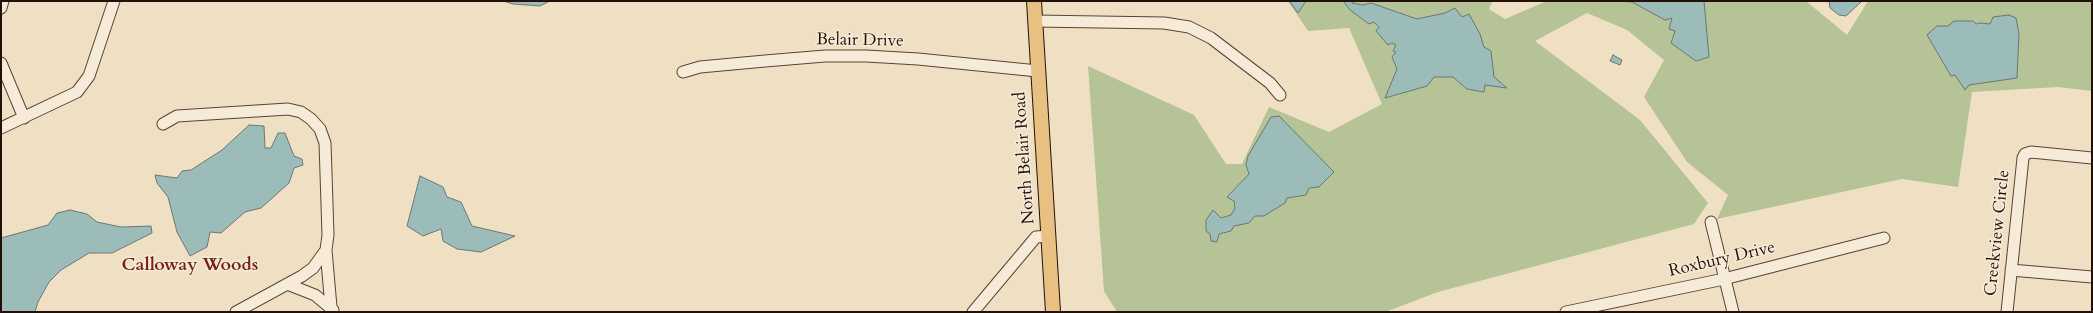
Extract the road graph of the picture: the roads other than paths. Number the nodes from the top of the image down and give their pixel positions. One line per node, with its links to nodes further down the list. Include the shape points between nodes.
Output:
1 (3, 1): 4 (street)
2 (114, 1): 10 (street, via 89,76 83,85 68,98)
3 (1034, 1): 5 (main road, North Belair Road)
4 (1, 8)
5 (1035, 21): 7 (main road, North Belair Road); 9 (street, via 1164,23 1189,27 1210,38 1270,83)
6 (1, 63): 10 (street)
7 (1038, 71): 8 (street, Belair Drive, via 918,59 825,56 700,67); 15 (main road, North Belair Road)
8 (683, 72)
9 (1280, 95)
10 (24, 118): 12 (street)
11 (163, 124): 17 (street, via 177,116 274,109 301,112 311,119 320,129 325,143 328,235)
12 (1, 128)
13 (2092, 158): 18 (street, Creekview Circle, via 2036,152 2025,154)
14 (1711, 222): 20 (street)
15 (1048, 236): 24 (street, via 1036,237); 25 (main road, North Belair Road)
16 (1884, 238): 20 (street, Roxbury Drive)
17 (326, 250): 21 (street, via 313,268); 22 (street)
18 (2011, 270): 19 (street); 28 (street, Creekview Circle)
19 (2092, 277)
20 (1724, 279): 26 (street, Roxbury Drive); 27 (street)
21 (288, 284): 22 (street, via 315,295); 23 (street)
22 (333, 309)
23 (236, 312)
24 (973, 312)
25 (1053, 312)
26 (1566, 312)
27 (1733, 312)
28 (2007, 312)

